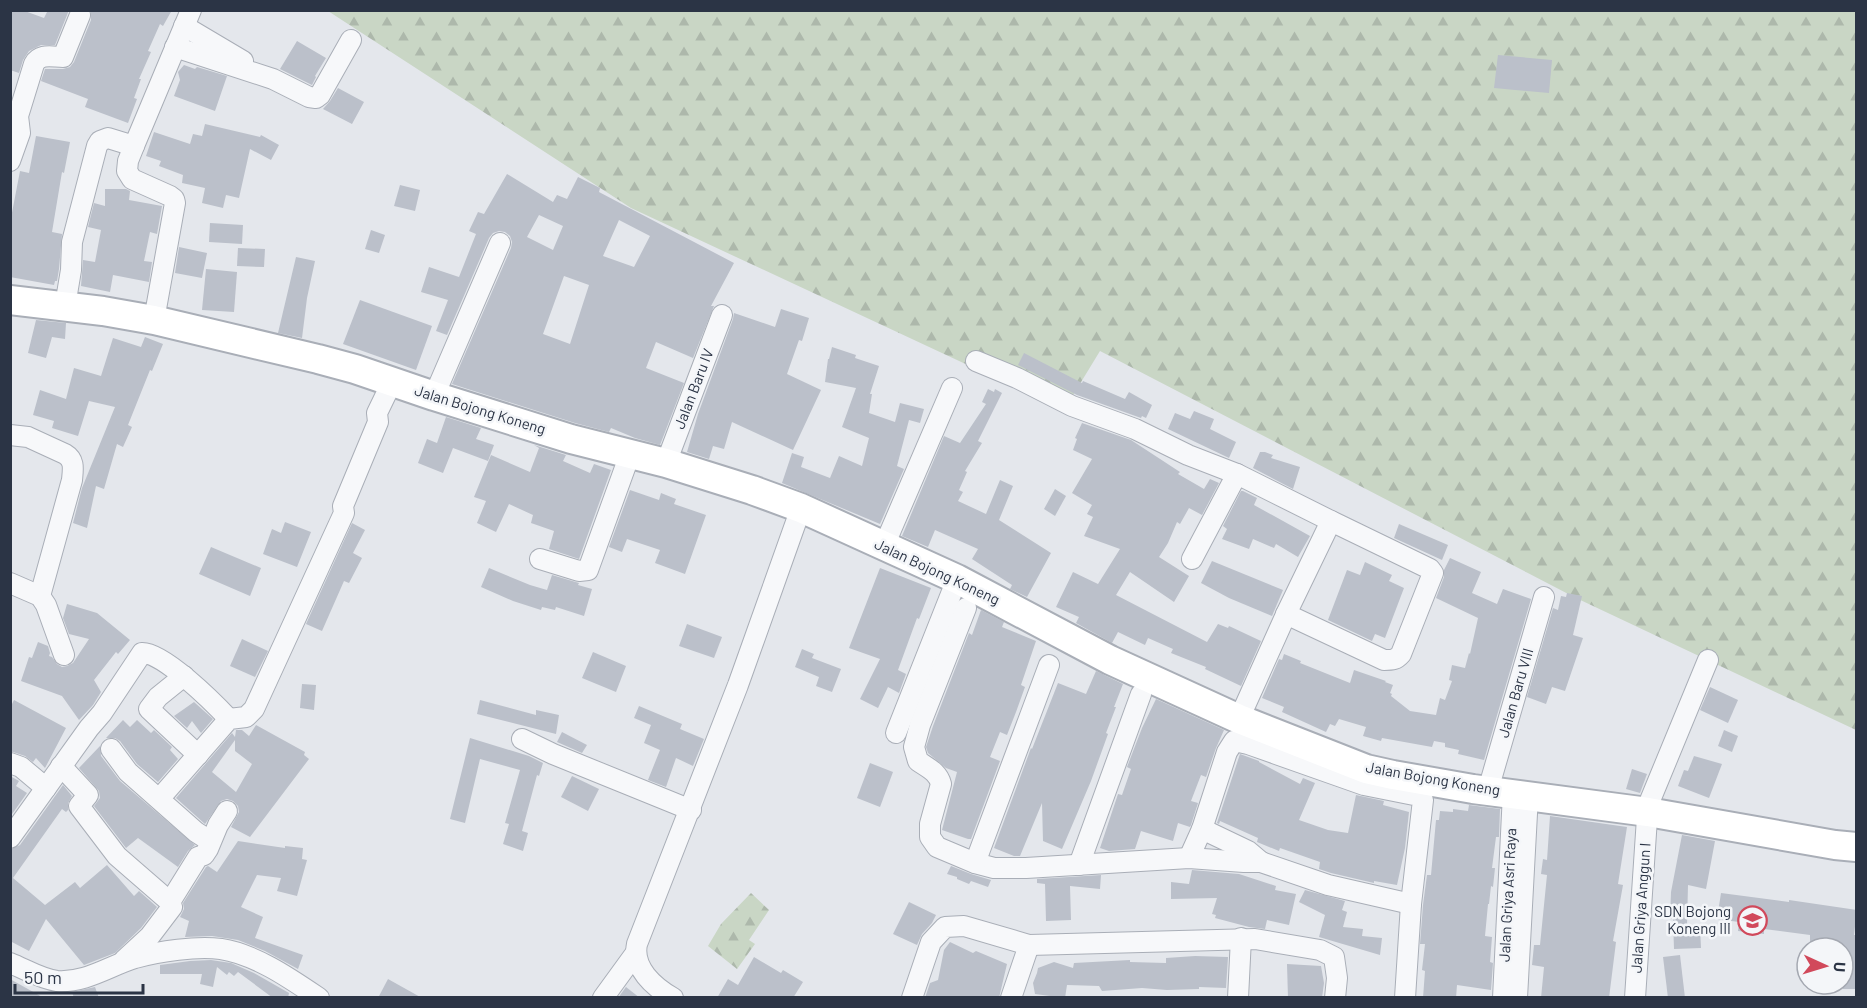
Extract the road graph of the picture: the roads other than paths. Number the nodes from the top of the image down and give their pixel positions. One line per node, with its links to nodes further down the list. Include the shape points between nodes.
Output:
1 (80, 15): 7 (street, via 63,57 42,57 34,64 18,116 20,134)
2 (187, 18): 4 (street); 5 (street)
3 (351, 40): 5 (street, via 316,98)
4 (176, 47): 5 (street); 6 (street)
5 (273, 79)
6 (134, 146): 10 (street, via 108,138 97,147 61,269); 12 (street, via 127,171 132,179 170,196 175,203)
7 (10, 161)
8 (500, 243): 16 (street)
9 (10, 300): 10 (street, Jalan Bojong Koneng)
10 (60, 306): 12 (street, Jalan Bojong Koneng)
11 (722, 315): 19 (street, Jalan Baru IV)
12 (153, 320): 14 (street, Jalan Bojong Koneng, via 318,359)
13 (976, 361): 20 (street, via 1072,406)
14 (392, 382): 16 (street, Jalan Bojong Koneng); 37 (street, via 377,413 378,422 343,506 344,513 254,709 246,717)
15 (952, 388): 23 (street)
16 (434, 396): 18 (street, Jalan Bojong Koneng)
17 (10, 435): 28 (street, via 28,437 65,454 72,462 72,480)
18 (630, 454): 19 (street, Jalan Bojong Koneng); 24 (street, via 588,570)
19 (666, 463): 21 (street, Jalan Bojong Koneng)
20 (1238, 474): 22 (street); 25 (street)
21 (801, 508): 23 (street, Jalan Bojong Koneng); 48 (street)
22 (1331, 520): 31 (street); 31 (street, via 1430,568 1433,573 1401,654 1397,659 1384,660)
23 (884, 546): 26 (street, Jalan Bojong Koneng)
24 (540, 559)
25 (1192, 559)
26 (957, 579): 38 (street, Jalan Bojong Koneng, via 1110,660); 39 (street)
27 (10, 583): 28 (street)
28 (40, 596): 32 (street)
29 (1544, 597): 46 (street, Jalan Baru VIII)
30 (966, 608): 57 (street, via 914,747 918,761 940,778 930,837 937,847)
31 (1286, 614): 38 (street)
32 (64, 656)
33 (1708, 660): 50 (street, Jalan Griya Anggun I)
34 (1049, 665): 57 (street)
35 (184, 676): 37 (street); 42 (street, via 149,709); 44 (street, via 152,655 142,653)
36 (1142, 694): 58 (street)
37 (229, 719): 42 (street)
38 (1239, 719): 46 (street, Jalan Bojong Koneng, via 1366,769)
39 (896, 732)
40 (522, 739): 48 (street)
41 (111, 749): 47 (street, via 128,772)
42 (198, 755): 47 (street)
43 (10, 764): 45 (street, via 21,767)
44 (61, 766): 45 (street); 59 (street, via 88,795 79,806 117,856)
45 (46, 788): 52 (street)
46 (1510, 793): 50 (street, Jalan Bojong Koneng); 64 (street, Jalan Griya Asri Raya)
47 (159, 798): 53 (street)
48 (691, 810): 63 (street)
49 (227, 811): 53 (street)
50 (1647, 815): 54 (street, Jalan Bojong Koneng); 77 (street, Jalan Griya Anggun I)
51 (1202, 829): 55 (street); 56 (street, via 1248,851); 60 (street, via 1234,741 1364,785 1419,796 1423,800)
52 (10, 838)
53 (210, 841): 59 (street)
54 (1857, 847)
55 (1190, 858): 56 (street); 58 (street)
56 (1261, 862): 60 (street, via 1328,885)
57 (975, 863): 58 (street, via 1012,869)
58 (1079, 865)
59 (170, 902): 66 (street, via 172,907 150,936)
60 (1411, 904): 74 (street)
61 (1241, 938): 62 (street); 72 (street); 73 (street, via 1320,950 1334,957)
62 (1029, 945): 70 (street, via 964,926 945,927 931,942); 71 (street)
63 (635, 954): 67 (street, via 648,979); 69 (street)
64 (1511, 959): 75 (street, Jalan Griya Asri Raya); 76 (street, Jalan Griya Asri Raya)
65 (10, 963): 66 (street, via 56,981 89,977)
66 (120, 964): 68 (street, via 185,949 222,949 249,957)
67 (668, 996)
68 (319, 998)
69 (603, 998)
70 (912, 998)
71 (1011, 998)
72 (1238, 998)
73 (1335, 998)
74 (1405, 998)
75 (1503, 998)
76 (1517, 998)
77 (1635, 998)

